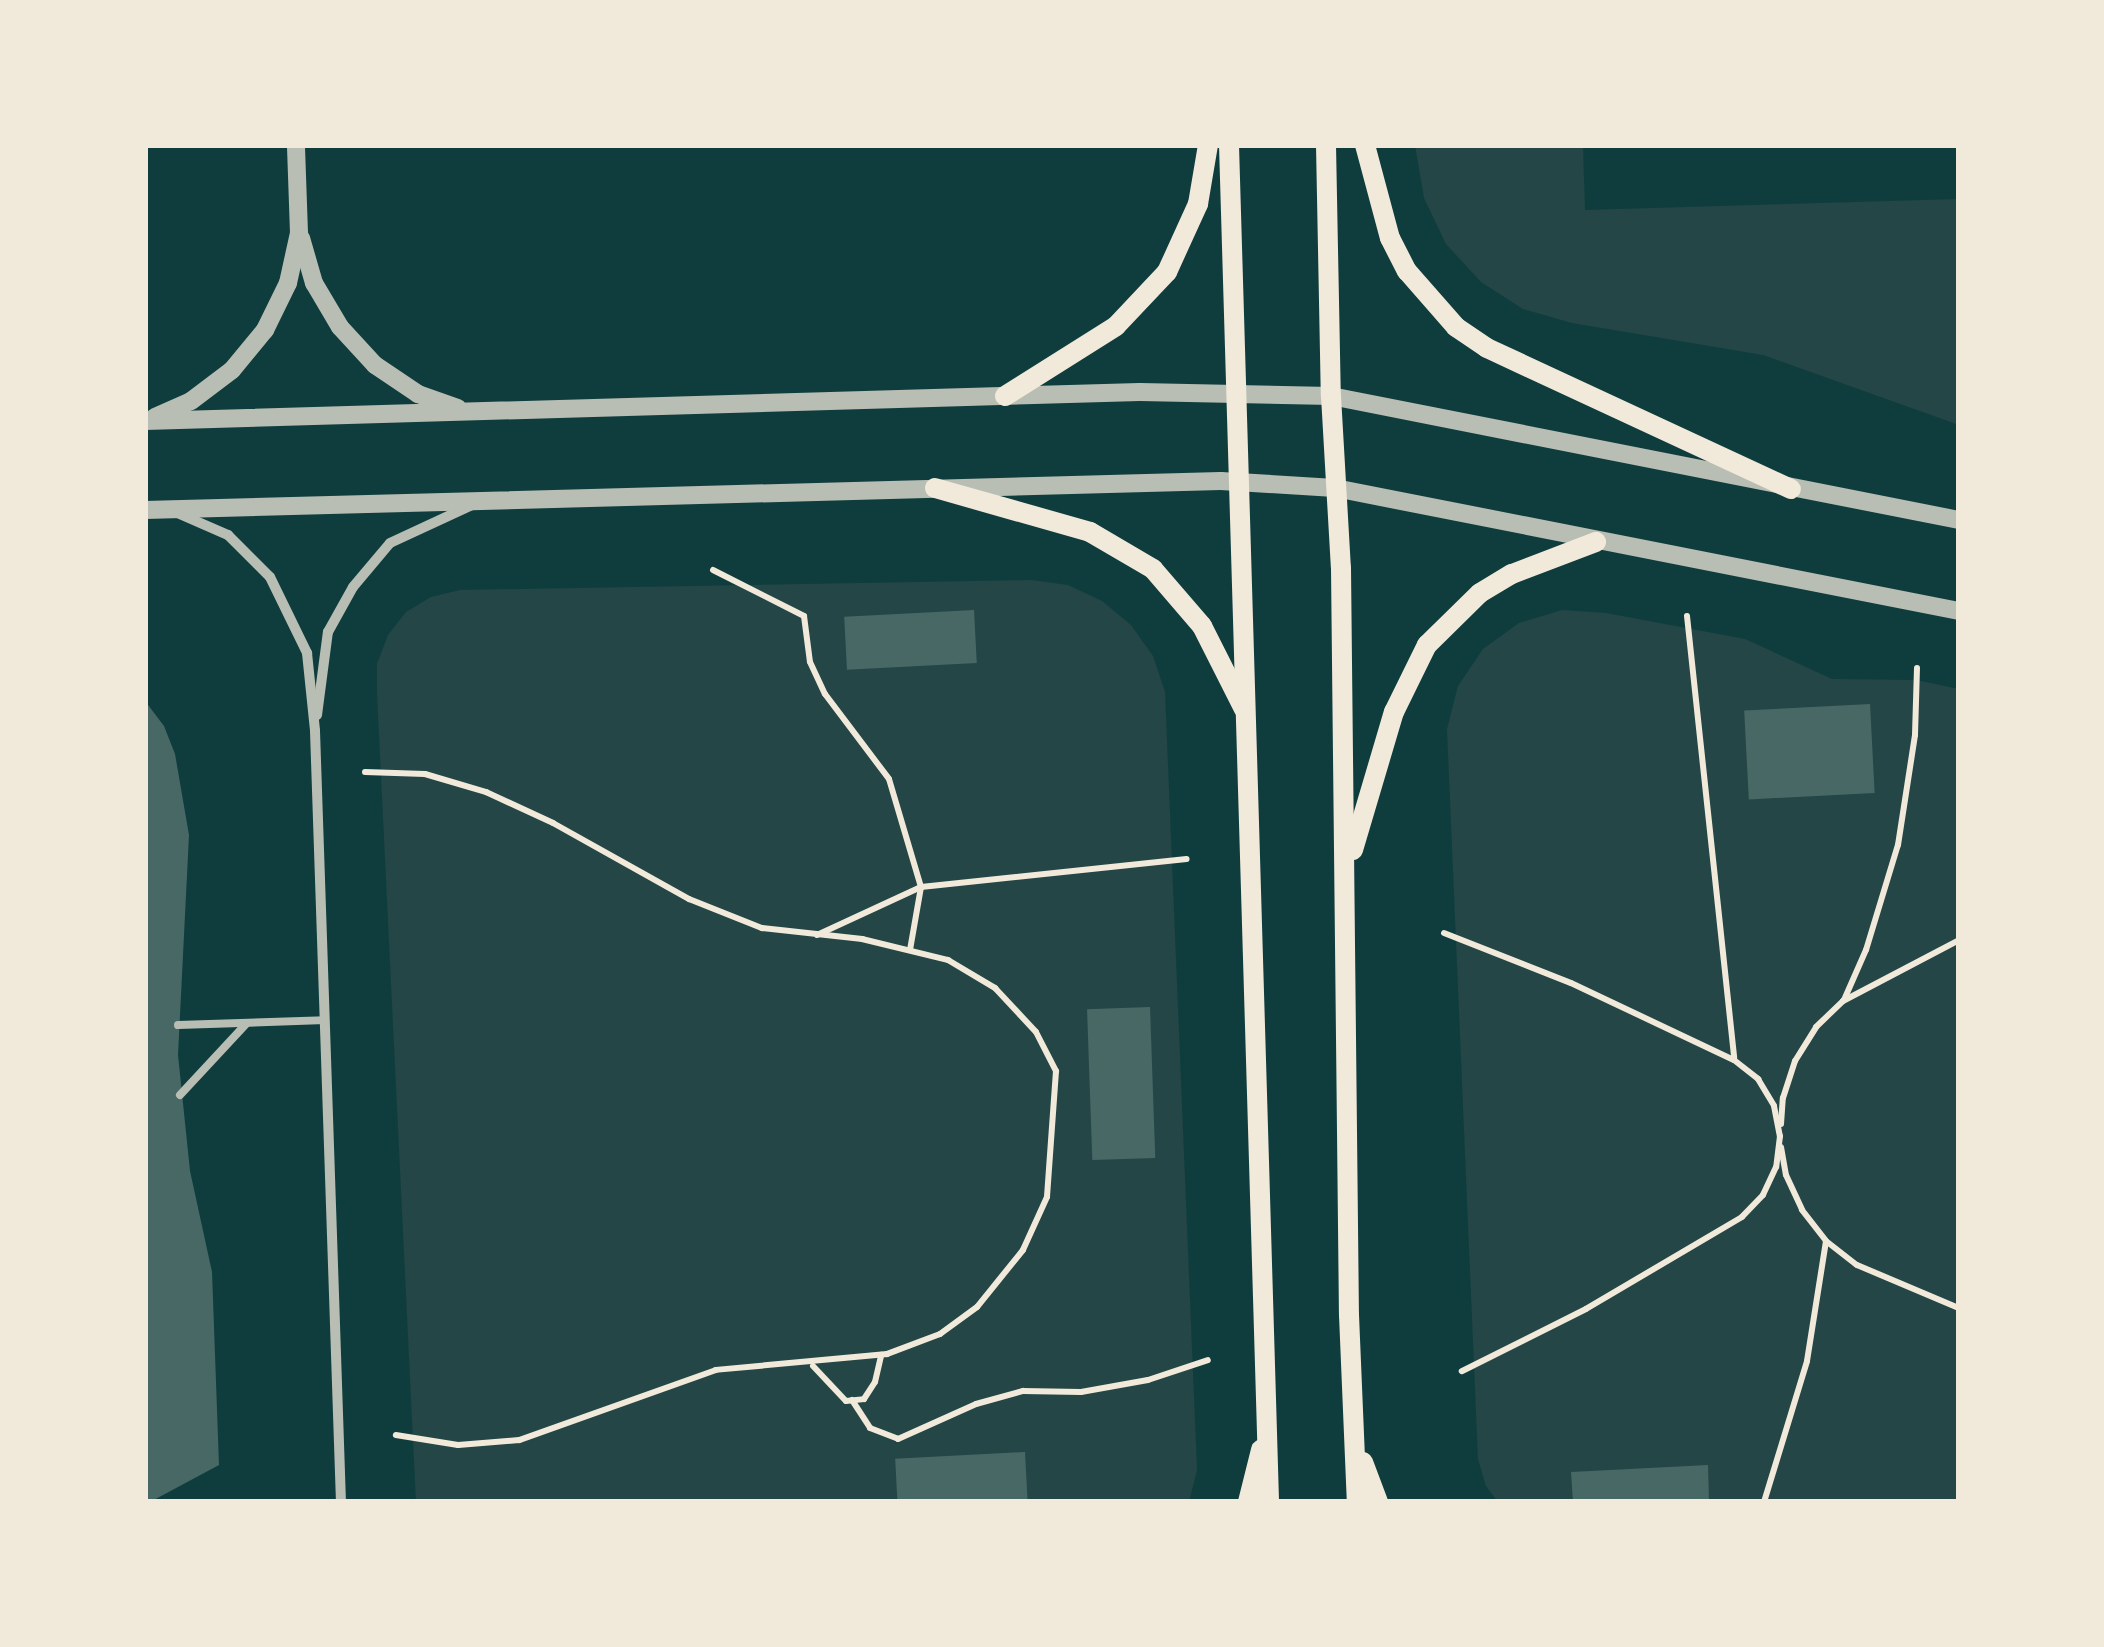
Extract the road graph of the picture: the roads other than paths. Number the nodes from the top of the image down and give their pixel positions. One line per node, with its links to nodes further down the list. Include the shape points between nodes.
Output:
1 (296, 145): 6 (street)
2 (1208, 145): 8 (main road, via 1198,204 1167,272 1116,326)
3 (1229, 145): 7 (main road)
4 (1326, 145): 9 (main road)
5 (1365, 145): 15 (main road, via 1390,238 1407,271 1456,327)
6 (299, 233): 10 (street, via 314,283 374,366 418,394); 11 (street, via 288,284 232,370 191,401)
7 (1237, 392): 8 (street); 9 (street); 12 (main road)
8 (1006, 396): 10 (street)
9 (1330, 396): 14 (main road); 15 (street)
10 (467, 412): 11 (street)
11 (145, 421)
12 (1240, 482): 13 (street); 14 (street); 22 (main road)
13 (934, 488): 16 (street); 22 (main road, via 1090,532 1153,569 1202,626)
14 (1335, 488): 20 (street); 24 (main road)
15 (1791, 490): 19 (street)
16 (482, 500): 18 (street); 23 (street, via 390,543 353,588 328,632)
17 (145, 510): 18 (street)
18 (170, 510): 23 (street, via 228,535 270,577 307,654)
19 (1959, 520)
20 (1596, 542): 21 (street); 24 (main road, via 1480,592 1427,645 1394,712)
21 (1959, 611)
22 (1248, 716): 29 (main road)
23 (315, 731): 25 (street)
24 (1347, 871): 30 (main road)
25 (325, 1020): 26 (lane); 31 (street)
26 (247, 1023): 27 (lane); 28 (lane)
27 (178, 1025)
28 (180, 1095)
29 (1267, 1424): 32 (main road); 33 (main road)
30 (1356, 1442): 34 (main road); 35 (main road)
31 (341, 1502)
32 (1248, 1502)
33 (1269, 1502)
34 (1357, 1502)
35 (1378, 1502)

